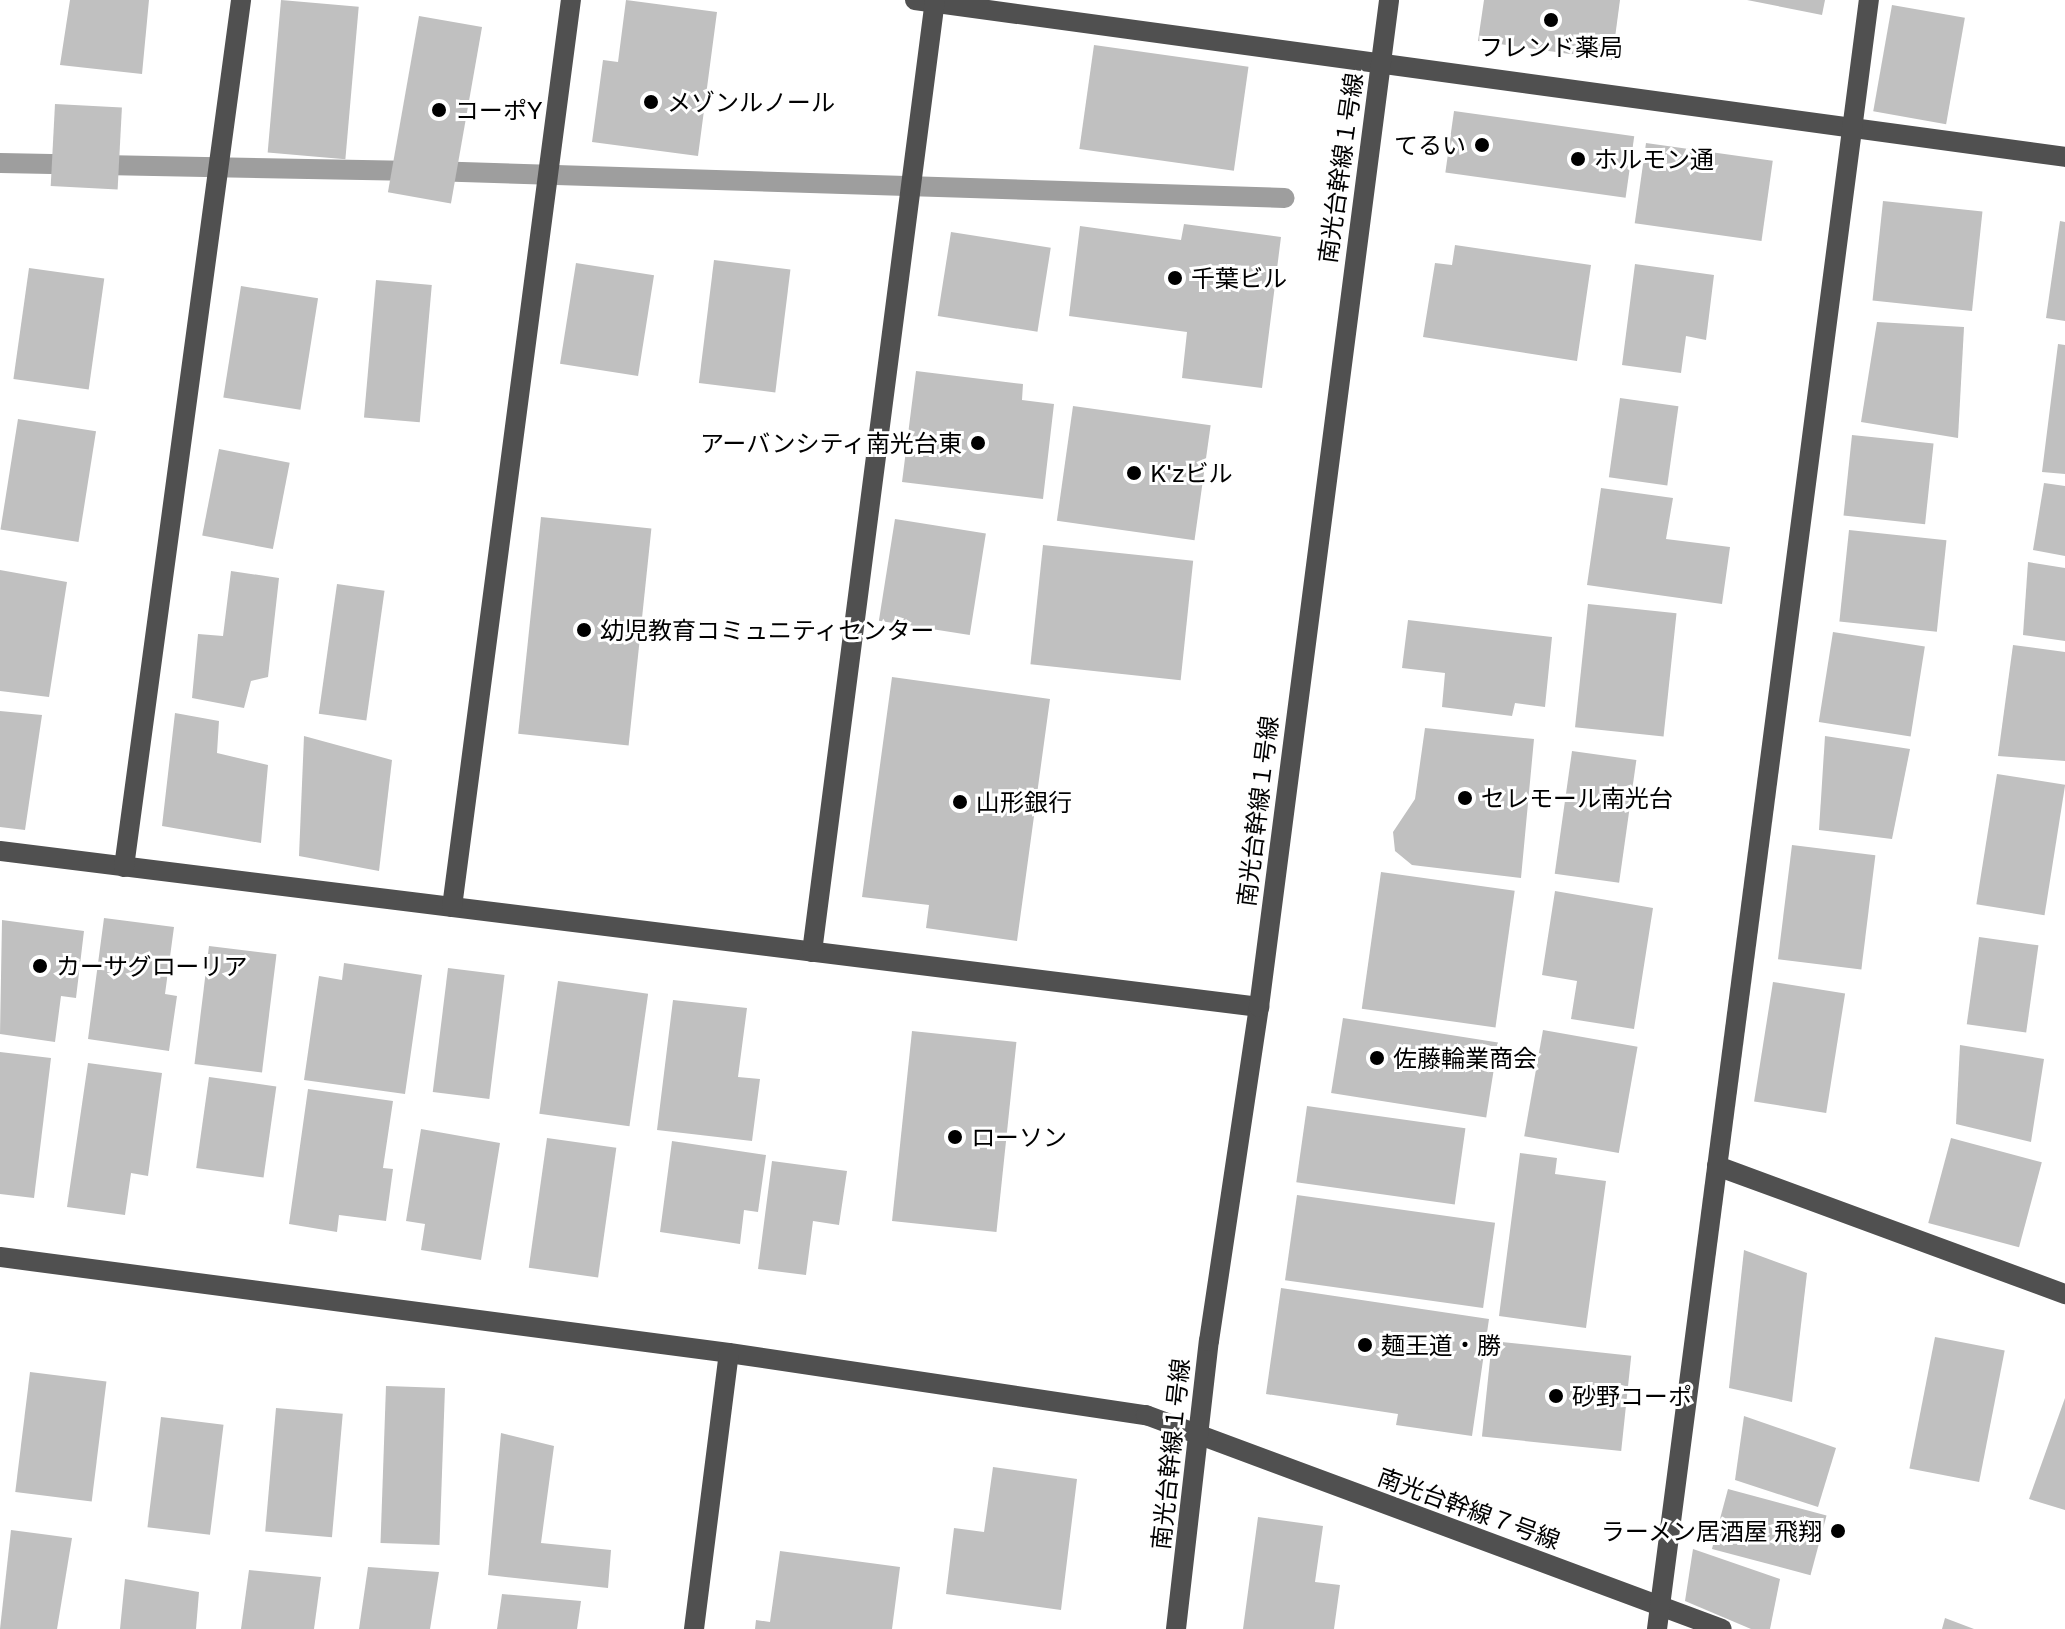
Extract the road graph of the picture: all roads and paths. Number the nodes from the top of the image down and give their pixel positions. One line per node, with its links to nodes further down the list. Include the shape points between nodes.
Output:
1 (241, 0): 10 (street)
2 (571, 0): 11 (street)
3 (1389, 0): 6 (street, 南光台幹線１号線)
4 (1869, 0): 7 (street)
5 (929, 1): 6 (street); 12 (street, via 916,156)
6 (1381, 61): 7 (street); 13 (street, 南光台幹線１号線)
7 (1853, 127): 8 (street); 14 (street)
8 (2065, 157)
9 (0, 851): 10 (street)
10 (124, 867): 11 (street)
11 (452, 907): 12 (street)
12 (812, 952): 13 (street)
13 (1259, 1007): 18 (street, 南光台幹線１号線)
14 (1717, 1166): 16 (street); 19 (street)
15 (0, 1257): 17 (street, 南光台幹線７号線)
16 (2065, 1294)
17 (729, 1353): 18 (street, 南光台幹線７号線, via 1146,1415); 20 (street)
18 (1199, 1434): 19 (street, 南光台幹線７号線); 21 (street, 南光台幹線１号線)
19 (1660, 1606): 22 (street); 23 (street, 南光台幹線７号線)
20 (694, 1629)
21 (1176, 1629)
22 (1657, 1629)
23 (1722, 1629)

